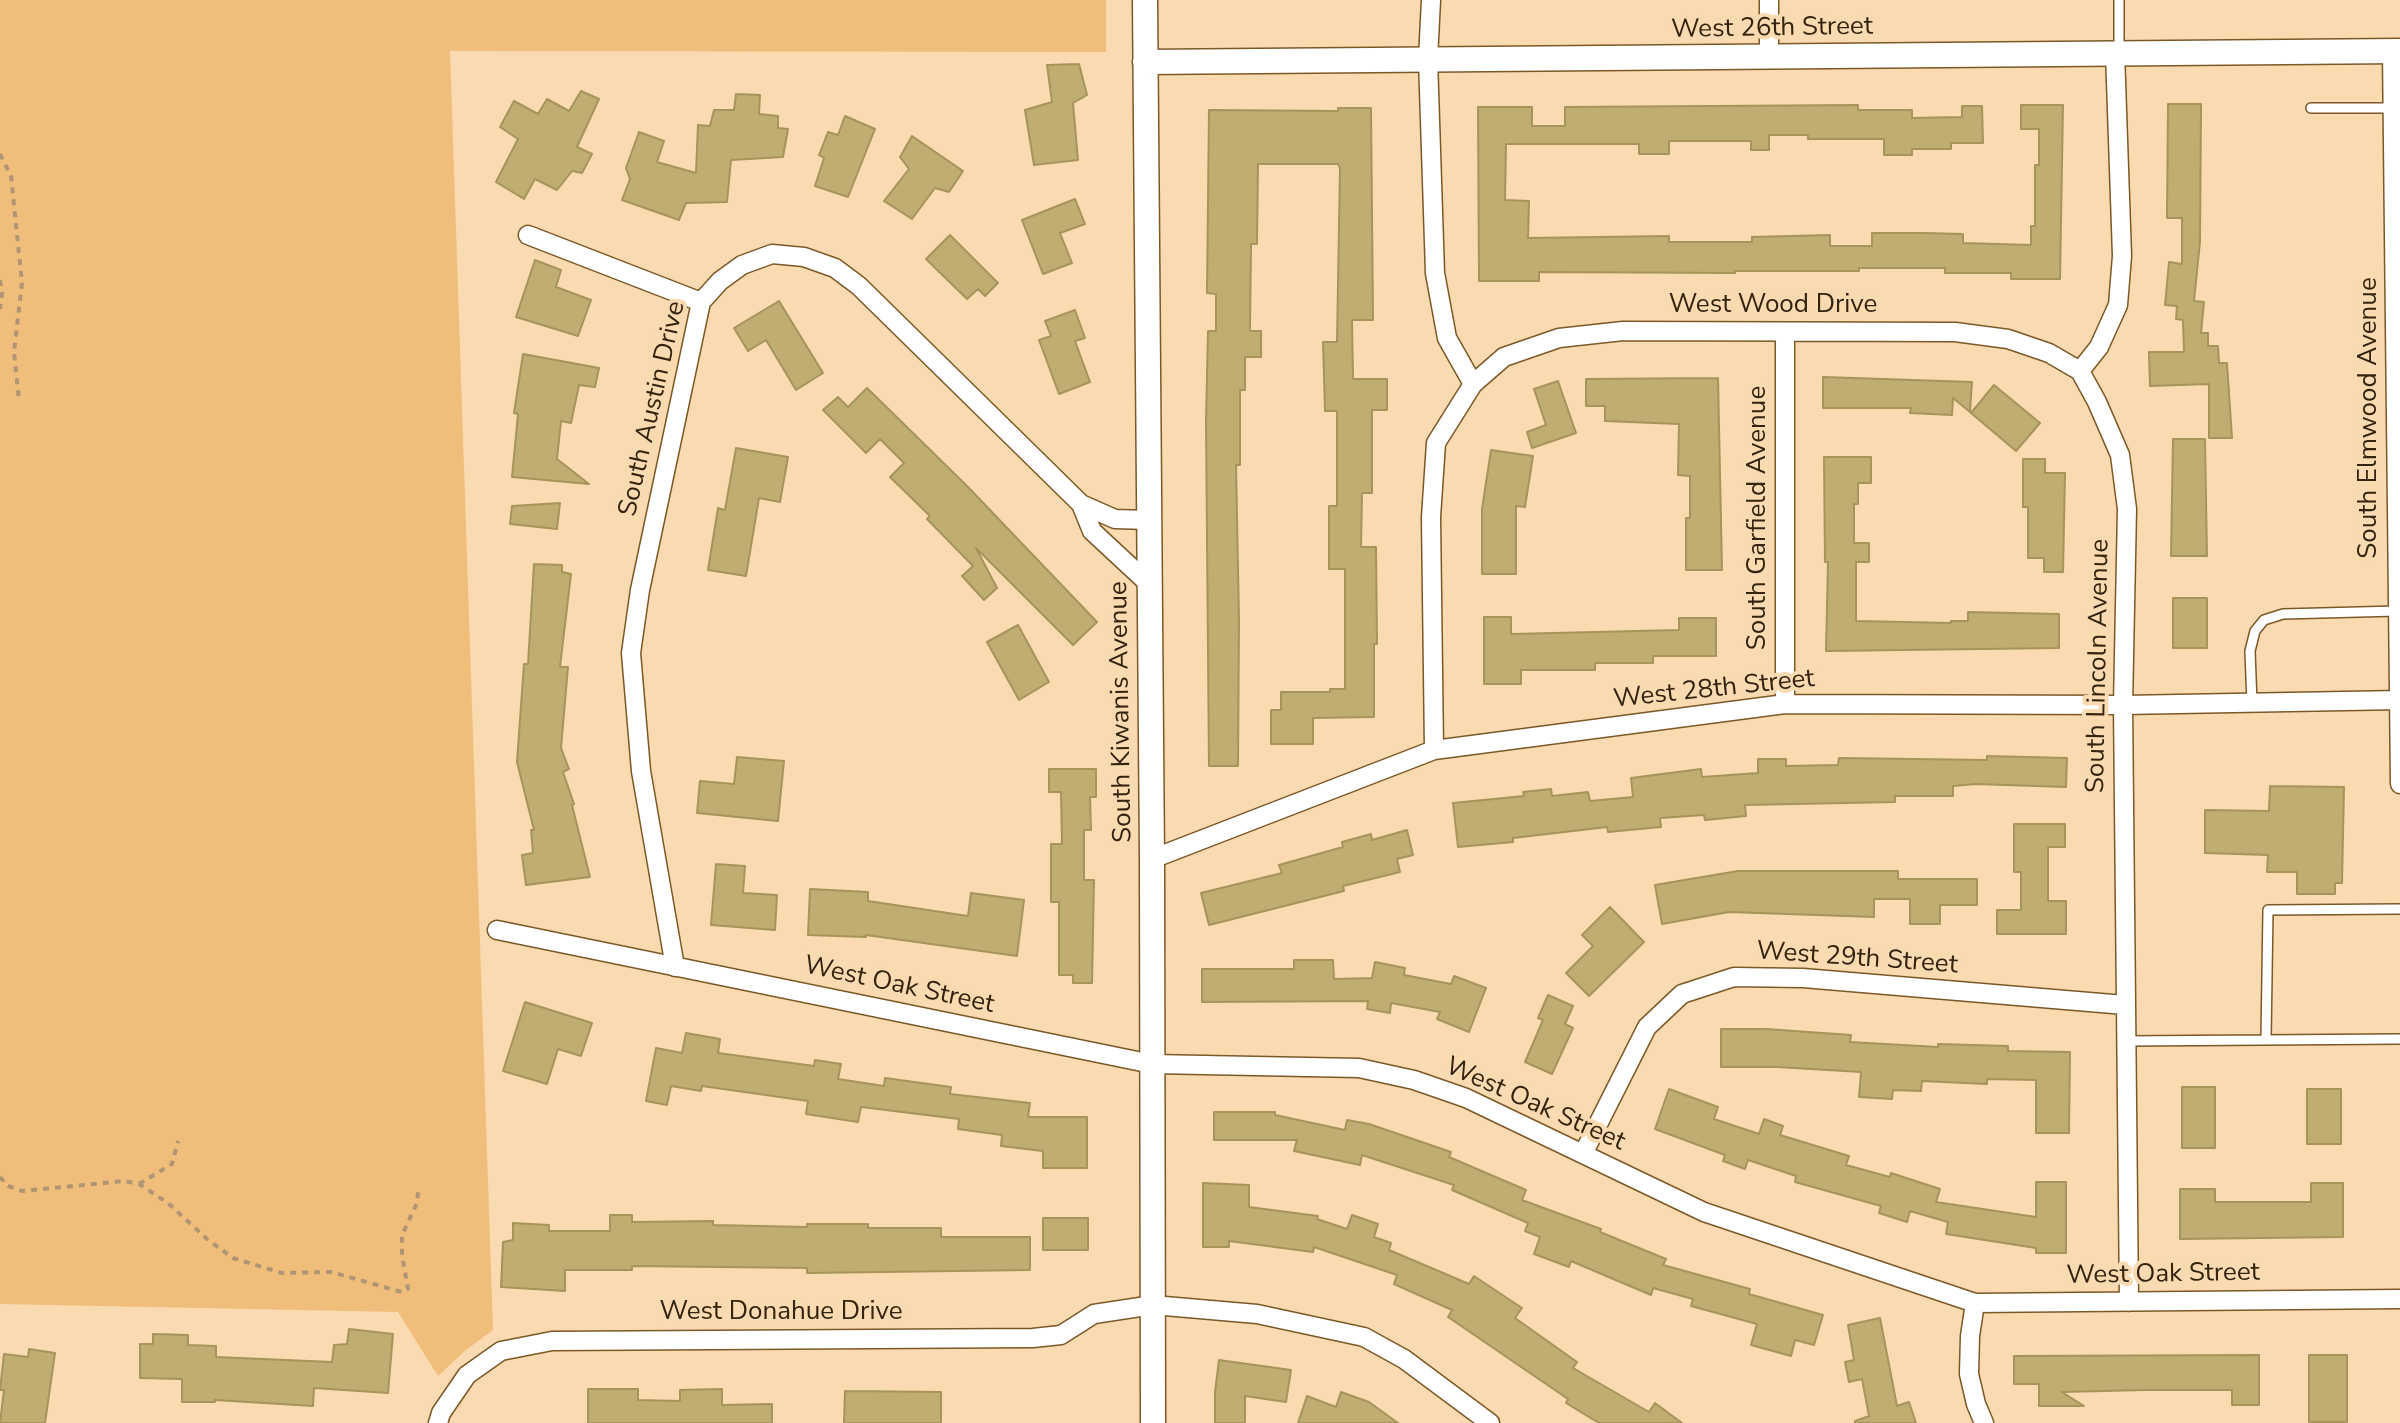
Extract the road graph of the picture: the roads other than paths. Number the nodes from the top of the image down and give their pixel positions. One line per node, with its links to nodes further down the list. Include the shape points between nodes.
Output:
1 (1145, 0): 9 (main road, South Kiwanis Avenue)
2 (1431, 0): 8 (street)
3 (1769, 0): 7 (street)
4 (2119, 0): 6 (lane)
5 (2396, 51): 6 (main road, West 26th Street); 11 (street, South Elmwood Avenue)
6 (2117, 52): 7 (main road, West 26th Street); 15 (street, via 2122,256 2118,305 2099,347)
7 (1769, 58): 8 (main road, West 26th Street)
8 (1428, 59): 9 (main road, West 26th Street); 16 (street, via 1435,273 1447,338)
9 (1145, 62): 18 (main road, South Kiwanis Avenue)
10 (2311, 108): 11 (lane)
11 (2394, 108): 20 (street, South Elmwood Avenue)
12 (528, 235): 13 (street)
13 (701, 302): 17 (street, South Austin Drive, via 742,265 772,254 804,257 835,268); 30 (street, South Austin Drive, via 631,653 641,771)
14 (1785, 332): 15 (street, West Wood Drive, via 1955,332 2008,339); 16 (street, West Wood Drive, via 1623,331 1559,338 1504,357); 23 (street, South Garfield Avenue)
15 (2080, 371): 24 (street, South Lincoln Avenue, via 2120,455 2127,509)
16 (1473, 384): 25 (street, West Wood Drive, via 1436,443 1431,517)
17 (1081, 504): 18 (street, South Austin Drive, via 1115,519); 19 (street, South Austin Drive, via 1092,531)
18 (1148, 520): 19 (main road, South Kiwanis Avenue)
19 (1149, 584): 27 (main road, South Kiwanis Avenue)
20 (2397, 611): 21 (street, South Elmwood Avenue); 22 (lane, via 2283,614 2264,620 2250,651)
21 (2399, 700): 22 (street, West 28th Street); 26 (street, South Elmwood Avenue)
22 (2252, 703): 24 (street, West 28th Street)
23 (1785, 704): 24 (street, West 28th Street); 25 (street, West 28th Street)
24 (2123, 705): 31 (street, South Lincoln Avenue)
25 (1434, 750): 27 (street, West 28th Street)
26 (2400, 784)
27 (1152, 859): 35 (main road, South Kiwanis Avenue)
28 (2400, 909): 33 (lane, via 2268,910)
29 (497, 930): 30 (street, West Oak Street)
30 (675, 967): 35 (street, West Oak Street)
31 (2125, 1005): 34 (street, South Lincoln Avenue); 36 (street, West 29th Street, via 1734,977 1682,994 1647,1027)
32 (2400, 1039): 33 (lane)
33 (2266, 1040): 34 (lane)
34 (2126, 1041): 38 (street, South Lincoln Avenue)
35 (1152, 1064): 36 (street, West Oak Street, via 1359,1068 1466,1098); 40 (main road, South Kiwanis Avenue)
36 (1583, 1154): 39 (street, West Oak Street, via 1704,1212)
37 (2400, 1299): 38 (street, West Oak Street)
38 (2129, 1302): 39 (street, West Oak Street)
39 (1975, 1303): 44 (street, via 1969,1374)
40 (1153, 1305): 41 (street, West Donahue Drive, via 1094,1314 1061,1335 1033,1338 552,1341 501,1351 489,1359 467,1375); 42 (main road, South Kiwanis Avenue); 43 (street, West Donahue Drive, via 1257,1314 1364,1337 1404,1359)
41 (438, 1423)
42 (1153, 1423)
43 (1490, 1423)
44 (1984, 1423)

